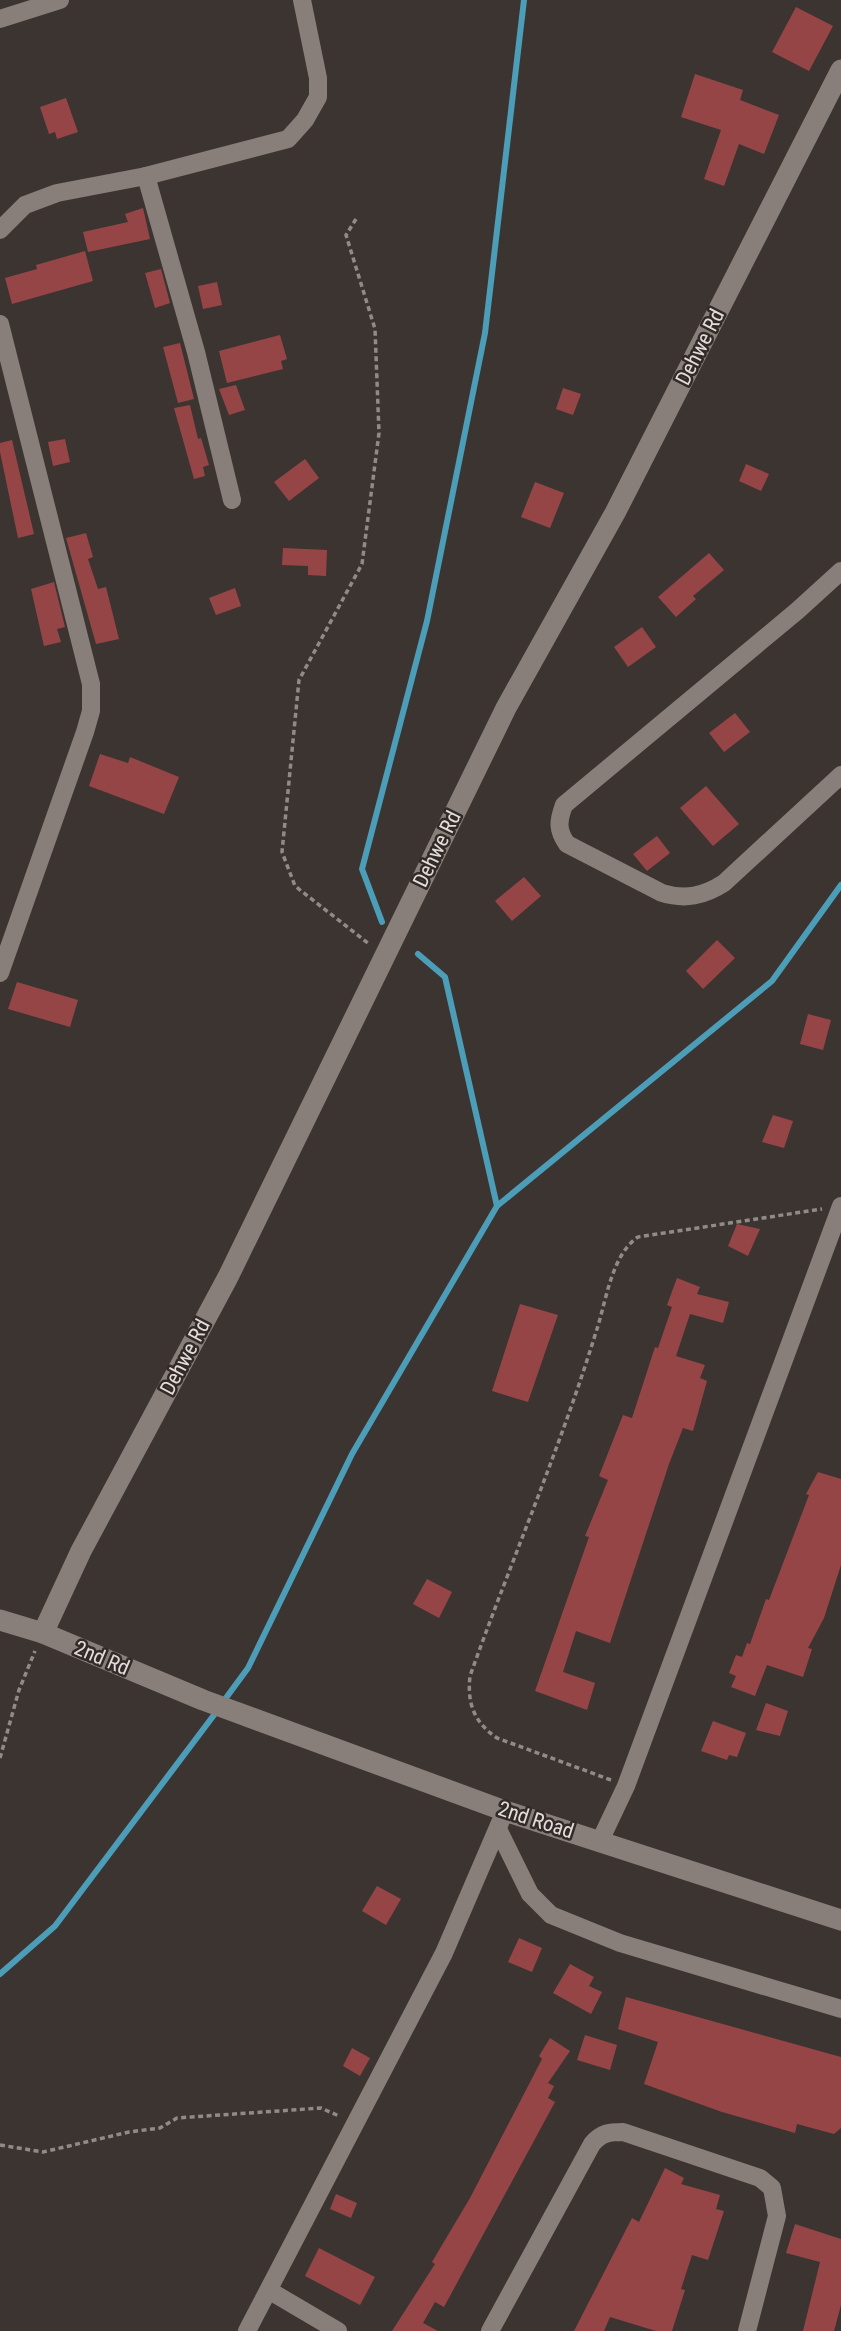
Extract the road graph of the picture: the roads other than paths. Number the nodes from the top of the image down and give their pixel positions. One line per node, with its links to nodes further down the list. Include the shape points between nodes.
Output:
1 (60, 0): 3 (street)
2 (302, 0): 5 (street, via 318,78 318,97 305,120 288,139)
3 (0, 19)
4 (841, 70): 14 (street, Dehwe Rd, via 615,513 506,708 229,1277 81,1551)
5 (146, 176): 6 (street, via 46,197 26,205); 8 (street)
6 (0, 230)
7 (0, 324): 11 (street, via 91,684 85,733)
8 (232, 500)
9 (841, 571): 10 (street, via 564,805 558,819 560,833 567,844 662,893 692,897 724,883)
10 (841, 775)
11 (0, 973)
12 (834, 1207): 17 (street, via 626,1786)
13 (0, 1620): 14 (street, 2nd Rd)
14 (43, 1633): 15 (street, 2nd Rd)
15 (233, 1712): 16 (street, 2nd Road)
16 (501, 1820): 17 (street, 2nd Road); 19 (street, via 530,1894 551,1915 620,1943); 20 (street, via 444,1954)
17 (600, 1841): 18 (street, 2nd Road)
18 (841, 1920)
19 (841, 2009)
20 (270, 2291): 21 (street); 22 (street)
21 (247, 2331)
22 (338, 2331)
23 (490, 2331): 24 (street, via 593,2144 610,2132 623,2132 760,2178 772,2188 777,2216)
24 (747, 2331)

